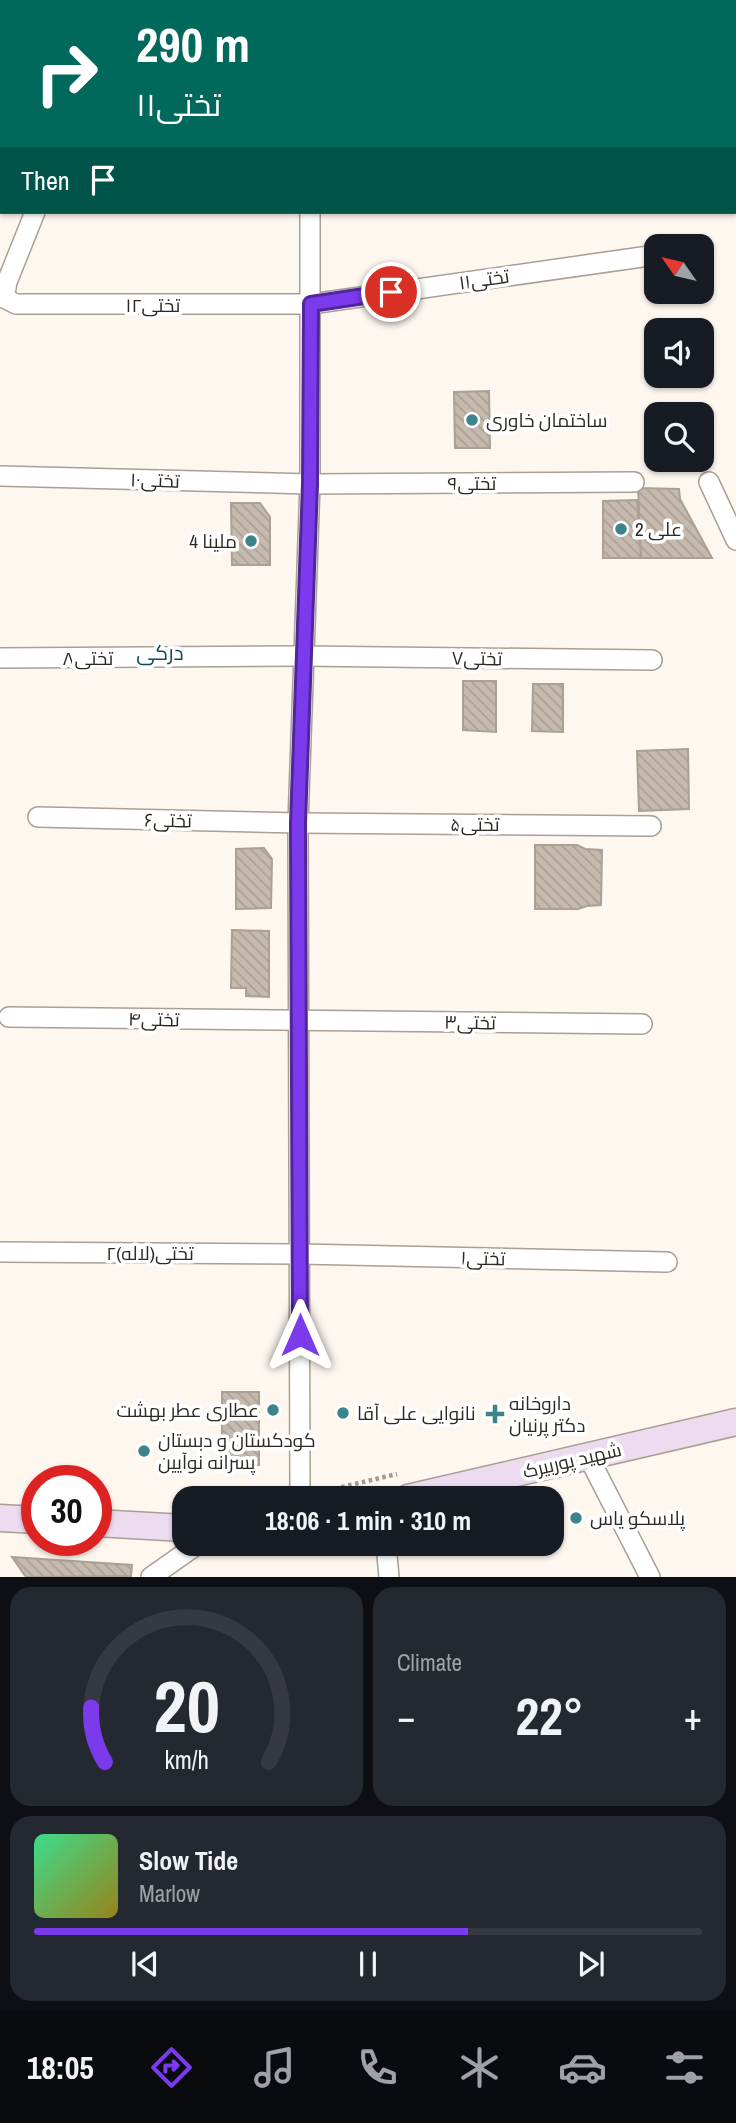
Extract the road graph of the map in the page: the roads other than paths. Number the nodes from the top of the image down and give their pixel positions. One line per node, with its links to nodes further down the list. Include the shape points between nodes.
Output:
1 (34, 214): 4 (street, تختی۱۲, via 5,289 9,302 23,306)
2 (310, 214): 4 (street)
3 (644, 257): 4 (street, تختی۱۱)
4 (311, 304): 8 (street)
5 (0, 476): 8 (street, تختی۱۰)
6 (634, 482): 8 (street, تختی۹)
7 (709, 482): 9 (street)
8 (310, 484): 10 (street)
9 (736, 540)
10 (302, 656): 11 (street, تختی۸); 12 (street, تختی۷); 14 (street)
11 (0, 658)
12 (652, 660)
13 (38, 817): 14 (street, تختی۶)
14 (298, 823): 15 (street, تختی۵); 17 (street)
15 (651, 826)
16 (9, 1017): 17 (street, تختی۴)
17 (298, 1021): 18 (street, تختی۳); 20 (street)
18 (642, 1024)
19 (0, 1252): 20 (street, ۲تختی(لاله))
20 (300, 1254): 21 (street, تختی۱); 24 (street)
21 (667, 1262)
22 (736, 1422): 23 (street, شهید پوربیرک)
23 (588, 1456): 25 (street, شهید پوربیرک); 34 (street)
24 (300, 1486)
25 (459, 1486)
26 (0, 1518): 27 (street)
27 (21, 1519)
28 (112, 1523): 29 (street)
29 (172, 1527)
30 (181, 1556): 32 (street)
31 (387, 1556): 33 (street)
32 (151, 1577)
33 (389, 1577)
34 (650, 1577)

